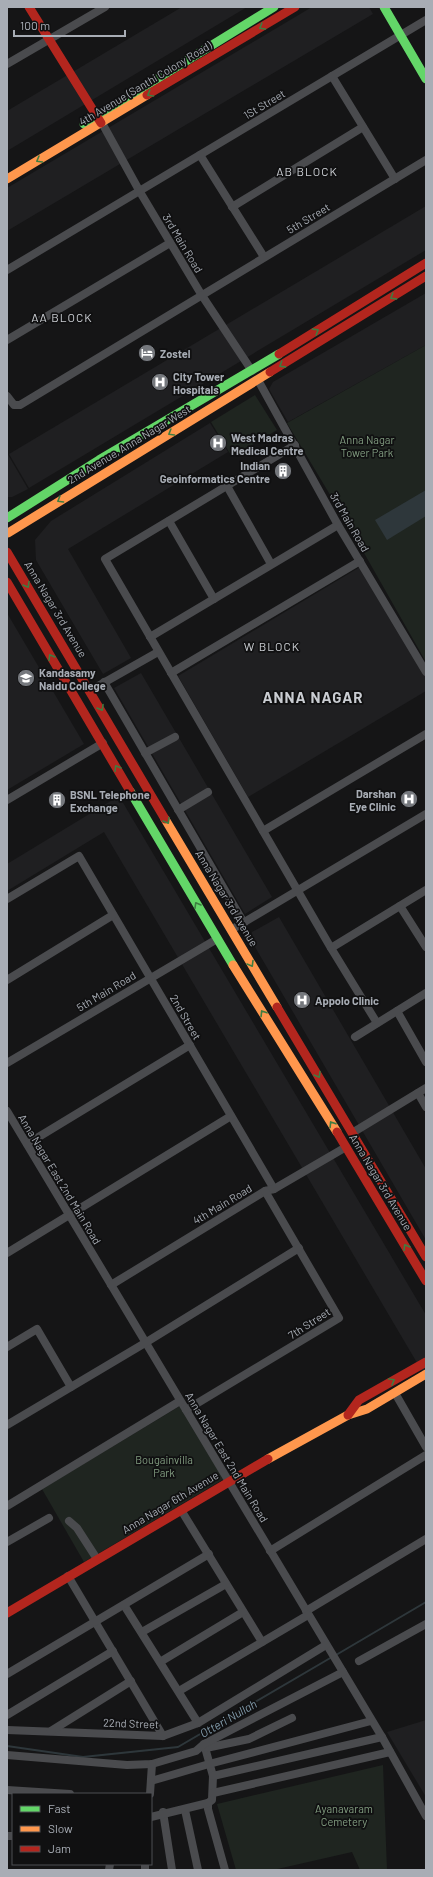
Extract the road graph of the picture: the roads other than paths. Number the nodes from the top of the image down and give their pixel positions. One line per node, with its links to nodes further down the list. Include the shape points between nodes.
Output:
1 (29, 7): 8 (main road)
2 (105, 7): 8 (street)
3 (274, 7): 12 (main road, 4th Avenue (Santhi Colony Road))
4 (295, 7): 12 (main road, 4th Avenue (Santhi Colony Road), one-way to 12)
5 (384, 7): 7 (main road)
6 (426, 20): 7 (street)
7 (400, 35): 10 (street, 1St Street); 11 (main road)
8 (49, 40): 9 (street); 12 (main road)
9 (7, 64)
10 (332, 76): 13 (street); 14 (street, 1St Street)
11 (426, 79)
12 (99, 120): 16 (main road, 4th Avenue (Santhi Colony Road)); 17 (main road, 4th Avenue (Santhi Colony Road), one-way to 17); 19 (street, 3rd Main Road)
13 (363, 127): 18 (street); 20 (street)
14 (200, 155): 19 (street, 1St Street); 20 (street)
15 (426, 160): 18 (street, 5th Street)
16 (7, 169)
17 (7, 179)
18 (395, 179): 22 (street, 5th Street)
19 (140, 192): 21 (street, 3rd Main Road); 24 (street)
20 (232, 207): 22 (street)
21 (170, 243): 26 (street, 3rd Main Road); 27 (street)
22 (264, 257): 26 (street, 5th Street)
23 (426, 263): 28 (main road, 2nd Avenue, Anna Nagar West, one-way to 23)
24 (7, 270)
25 (426, 276): 29 (main road, 2nd Avenue, Anna Nagar West, one-way to 29)
26 (201, 294): 28 (street, 3rd Main Road); 30 (street, 5th Street, via 20,405 14,405)
27 (7, 340)
28 (252, 371): 33 (main road, 2nd Avenue, Anna Nagar West, via 99,460)
29 (258, 380): 31 (street, 3rd Main Road); 36 (main road, 2nd Avenue, Anna Nagar West, one-way to 36)
30 (7, 396)
31 (295, 445): 32 (street); 35 (street, 3rd Main Road)
32 (227, 486): 34 (street); 39 (street)
33 (7, 518)
34 (169, 521): 41 (street); 42 (street, via 105,560)
35 (338, 525): 38 (street, 3rd Main Road); 39 (street)
36 (7, 534)
37 (7, 552): 47 (main road, Anna Nagar 3rd Avenue, one-way to 47)
38 (360, 561): 44 (street, 3rd Main Road); 45 (street)
39 (271, 564): 41 (street)
40 (7, 582): 50 (main road, Anna Nagar 3rd Avenue, one-way to 40)
41 (214, 599): 42 (street)
42 (150, 637): 43 (street)
43 (158, 652): 45 (street); 46 (street)
44 (426, 672)
45 (172, 673): 56 (street)
46 (104, 682): 47 (street); 51 (street)
47 (91, 690): 63 (main road, Anna Nagar 3rd Avenue, one-way to 63)
48 (426, 734): 56 (street)
49 (175, 737): 51 (street)
50 (102, 743): 53 (street); 64 (main road, Anna Nagar 3rd Avenue, one-way to 50)
51 (145, 753): 54 (street)
52 (208, 792): 54 (street)
53 (7, 800)
54 (178, 810): 62 (street)
55 (426, 814): 57 (street)
56 (263, 831): 57 (street)
57 (298, 890): 62 (street); 65 (street)
58 (426, 890): 60 (street)
59 (7, 900): 61 (street, 2nd Street, via 78,856)
60 (400, 906): 65 (street); 66 (street)
61 (113, 915): 67 (street, 2nd Street); 68 (street)
62 (244, 922): 63 (street)
63 (231, 930): 81 (main road, Anna Nagar 3rd Avenue, one-way to 81)
64 (217, 939): 67 (street, 5th Main Road); 83 (main road, Anna Nagar 3rd Avenue, one-way to 64)
65 (331, 948): 71 (street)
66 (426, 948)
67 (150, 978): 73 (street, 2nd Street); 75 (street, 5th Main Road)
68 (7, 980)
69 (426, 993): 70 (street)
70 (397, 1011): 71 (street); 74 (street)
71 (377, 1023): 72 (street)
72 (355, 1037)
73 (190, 1045): 80 (street, 2nd Street); 82 (street)
74 (426, 1062)
75 (7, 1063)
76 (426, 1088): 77 (street)
77 (418, 1093): 78 (street); 81 (street)
78 (426, 1107)
79 (7, 1111): 82 (street, Anna Nagar East 2nd Main Road)
80 (231, 1116): 84 (street, 2nd Street); 86 (street)
81 (352, 1133): 89 (main road, Anna Nagar 3rd Avenue)
82 (27, 1144): 86 (street, Anna Nagar East 2nd Main Road)
83 (346, 1146): 84 (street, 4th Main Road); 90 (main road, Anna Nagar 3rd Avenue, one-way to 83)
84 (274, 1189): 85 (street, 4th Main Road)
85 (265, 1191): 87 (street, 7th Street); 91 (street, 4th Main Road)
86 (69, 1215): 88 (street); 91 (street, Anna Nagar East 2nd Main Road)
87 (299, 1248): 92 (street); 99 (street, 7th Street, via 339,1318)
88 (7, 1253)
89 (426, 1258)
90 (426, 1281)
91 (111, 1285): 92 (street, Anna Nagar East 2nd Main Road)
92 (145, 1343): 96 (street); 98 (street, Anna Nagar East 2nd Main Road)
93 (7, 1347): 96 (street, via 37,1329)
94 (426, 1362): 100 (main road, Anna Nagar 6th Avenue, one-way to 94, via 359,1400)
95 (426, 1374): 97 (main road, Anna Nagar 6th Avenue)
96 (71, 1387): 101 (street)
97 (395, 1393): 100 (main road, Anna Nagar 6th Avenue, via 366,1409); 102 (street)
98 (180, 1401): 99 (street, Anna Nagar East 2nd Main Road); 105 (street)
99 (186, 1410): 104 (street, Anna Nagar East 2nd Main Road)
100 (348, 1415): 104 (main road, Anna Nagar 6th Avenue)
101 (7, 1425)
102 (426, 1447)
103 (426, 1455): 111 (street)
104 (228, 1481): 106 (main road, Anna Nagar 6th Avenue); 111 (street, Anna Nagar East 2nd Main Road)
105 (7, 1506)
106 (181, 1510): 112 (street); 113 (main road, Anna Nagar 6th Avenue)
107 (49, 1518): 110 (street)
108 (69, 1521): 113 (street, via 77,1528)
109 (426, 1539): 119 (street)
110 (7, 1542)
111 (270, 1551): 119 (street, Anna Nagar East 2nd Main Road)
112 (208, 1554): 115 (street); 116 (street)
113 (97, 1559): 114 (main road, Anna Nagar 6th Avenue)
114 (68, 1576): 118 (main road, Anna Nagar 6th Avenue); 120 (street)
115 (226, 1584): 117 (street); 122 (street)
116 (124, 1605): 120 (street); 122 (street)
117 (243, 1612): 123 (street); 127 (street)
118 (7, 1613)
119 (307, 1613): 123 (street); 124 (street, Anna Nagar East 2nd Main Road)
120 (95, 1622): 125 (street); 129 (street)
121 (426, 1624): 126 (street)
122 (142, 1632): 127 (street)
123 (262, 1642): 131 (street)
124 (326, 1645): 128 (street, Anna Nagar East 2nd Main Road); 135 (street, 22nd Street)
125 (113, 1652): 130 (street); 132 (street)
126 (359, 1661)
127 (160, 1662): 131 (street)
128 (343, 1672): 134 (street, Anna Nagar East 2nd Main Road); 140 (street)
129 (7, 1674)
130 (131, 1681): 137 (street); 138 (street)
131 (179, 1692): 135 (street)
132 (7, 1715)
133 (292, 1718): 140 (street, via 248,1739)
134 (371, 1721): 139 (street, Anna Nagar East 2nd Main Road); 144 (street)
135 (198, 1723): 138 (street, 22nd Street)
136 (7, 1730): 137 (street, 22nd Street)
137 (51, 1731): 138 (street, 22nd Street)
138 (163, 1736)
139 (382, 1737): 141 (street, Anna Nagar East 2nd Main Road); 145 (street)
140 (205, 1746): 143 (street); 144 (street)
141 (390, 1752): 150 (street); 154 (street, Anna Nagar East 2nd Main Road)
142 (7, 1755): 143 (street, via 127,1765)
143 (152, 1764): 146 (street)
144 (208, 1764): 145 (street); 146 (street)
145 (213, 1776): 150 (street)
146 (151, 1781): 149 (street)
147 (7, 1790): 148 (street)
148 (35, 1793)
149 (150, 1793)
150 (212, 1793): 151 (street, via 212,1800)
151 (208, 1803): 152 (street); 158 (street)
152 (185, 1810): 153 (street); 157 (street)
153 (163, 1812): 155 (street); 156 (street)
154 (426, 1816)
155 (152, 1817)
156 (172, 1870)
157 (198, 1870)
158 (225, 1870)

